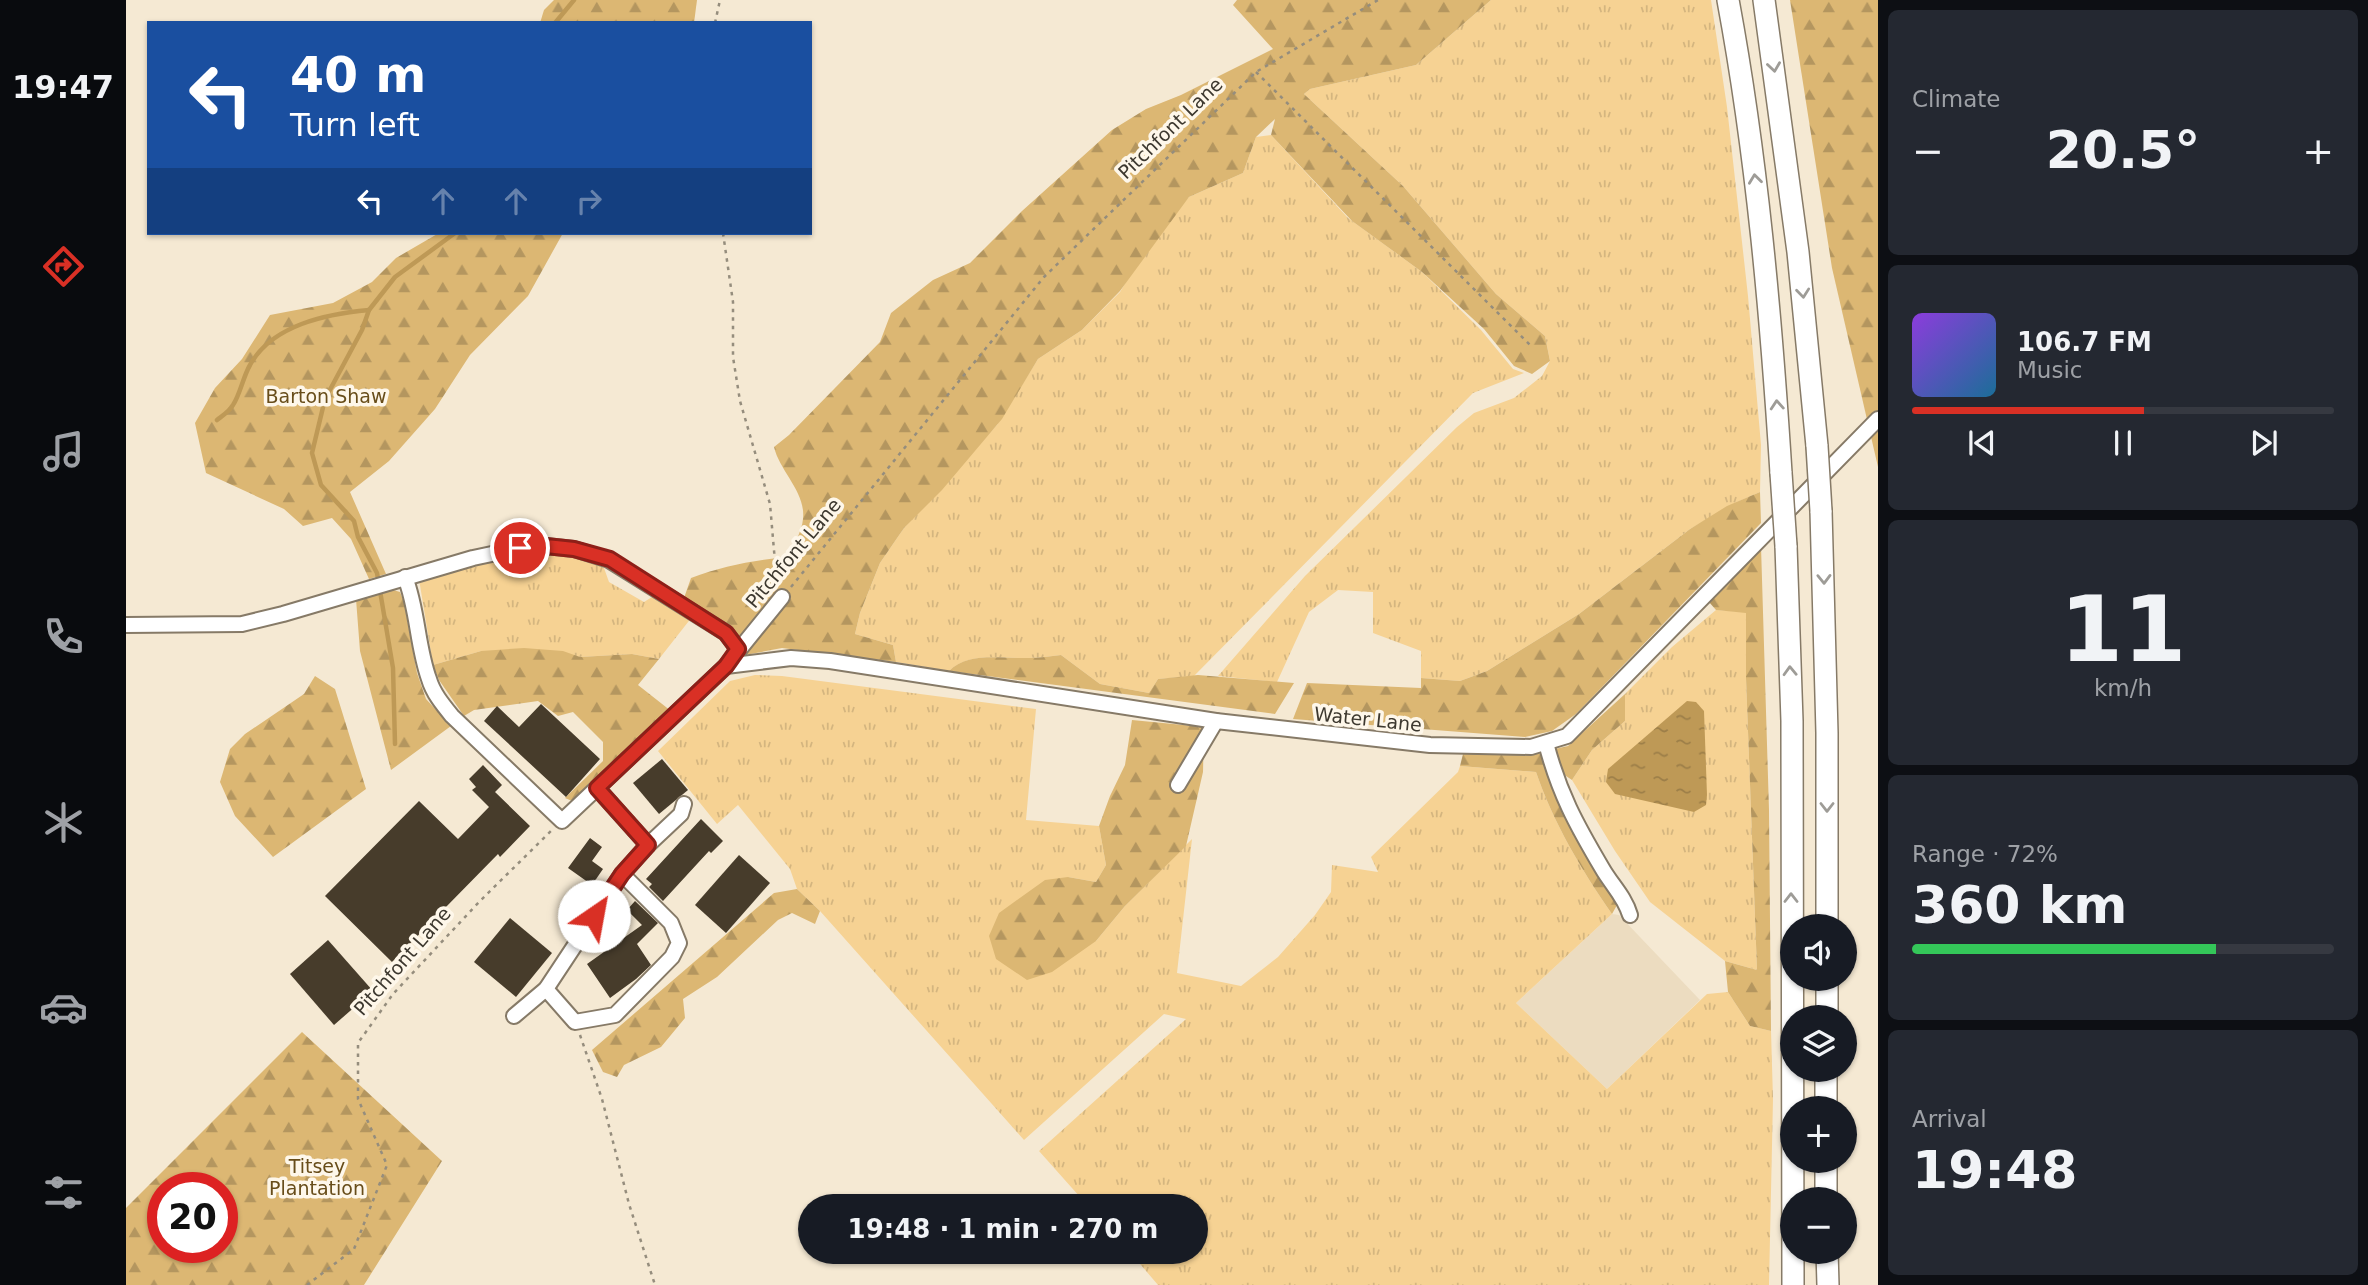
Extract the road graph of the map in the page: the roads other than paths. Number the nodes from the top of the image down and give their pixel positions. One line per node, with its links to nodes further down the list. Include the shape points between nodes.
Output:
1 (1728, 0): 21 (highway, one-way to 1, bridge, via 1792,721 1786,546 1759,209)
2 (1764, 0): 16 (highway, one-way to 16, bridge, via 1798,252 1817,446 1827,720)
3 (1878, 419): 10 (lane, Water Lane, via 1567,736)
4 (405, 577): 6 (lane, via 242,624); 7 (lane, via 520,548 592,552 726,633); 12 (lane, Pitchfont Lane, via 429,681 452,716 562,821)
5 (782, 597): 7 (lane, Pitchfont Lane)
6 (126, 625)
7 (738, 649): 8 (lane, Pitchfont Lane)
8 (726, 666): 9 (lane, Water Lane, via 791,658 830,661); 12 (lane, Pitchfont Lane)
9 (1216, 721): 10 (lane, Water Lane, via 1430,745 1491,748); 11 (lane)
10 (1546, 743): 17 (lane, via 1565,803)
11 (1178, 785)
12 (597, 788): 14 (lane)
13 (684, 803): 14 (lane, via 681,814)
14 (648, 845): 15 (lane)
15 (622, 874): 18 (lane); 18 (lane, via 671,923 679,943 672,957 615,1015 575,1022)
16 (1827, 914)
17 (1630, 915)
18 (546, 989): 19 (lane)
19 (514, 1016)
20 (1827, 1264): 22 (highway)
21 (1793, 1285)
22 (1828, 1285)

